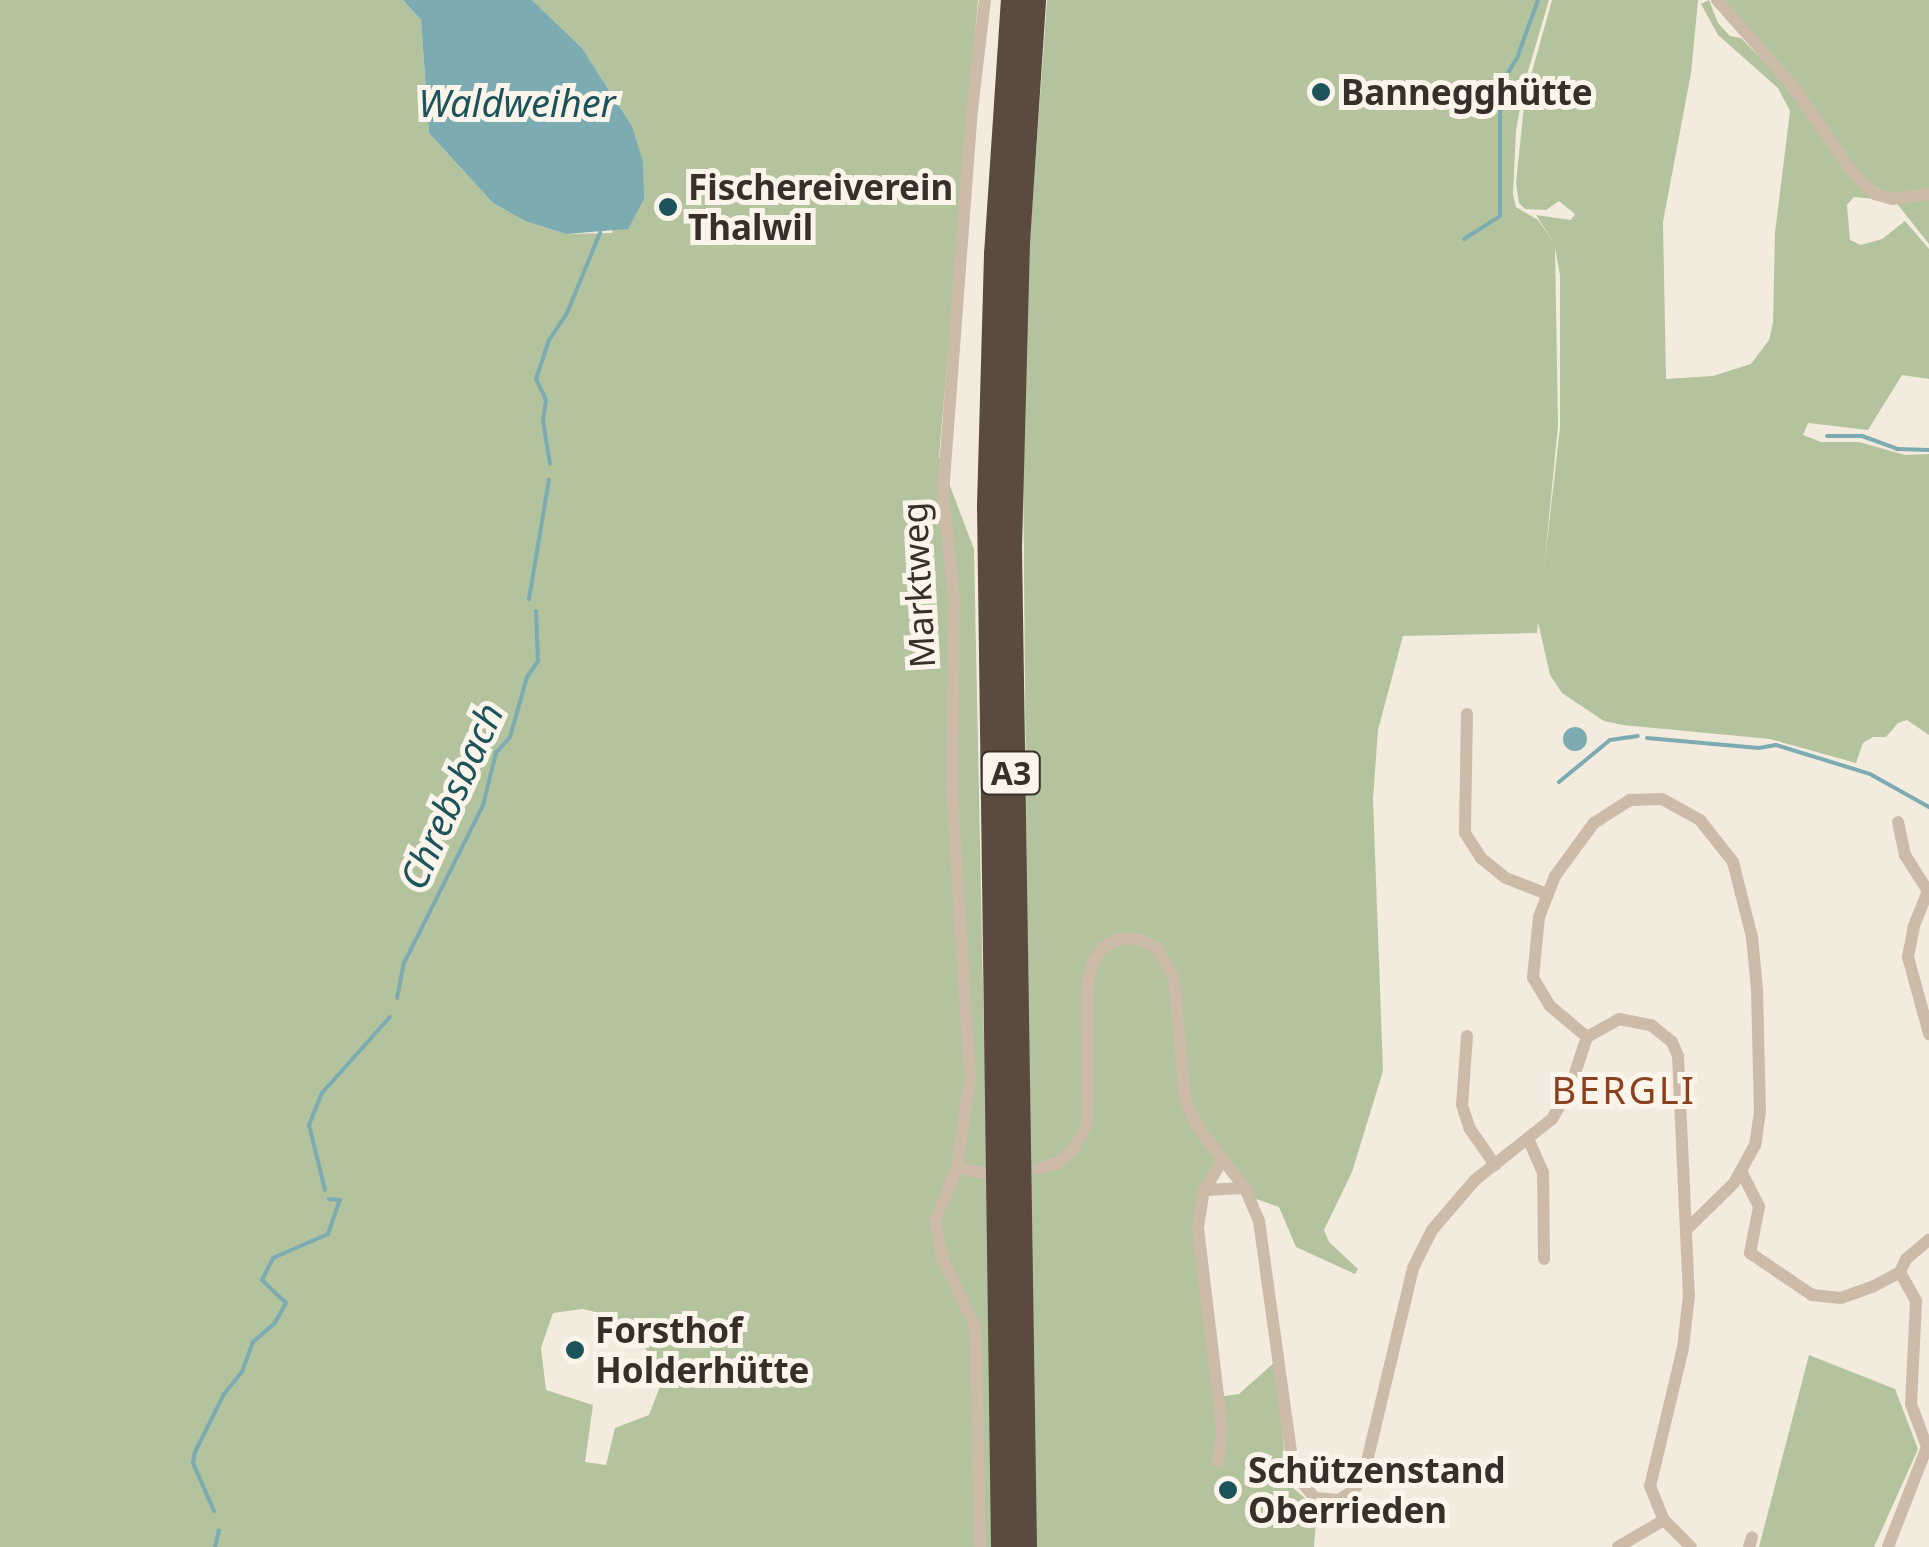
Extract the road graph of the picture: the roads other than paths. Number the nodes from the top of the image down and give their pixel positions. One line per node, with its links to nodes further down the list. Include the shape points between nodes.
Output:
1 (985, 0): 15 (street, Marktweg, via 944,478 954,597 952,788 970,1078)
2 (1013, 0): 28 (highway, A3, via 989,505)
3 (1034, 0): 29 (highway, A3, via 1013,317 1009,547)
4 (1717, 0): 5 (street, via 1875,194)
5 (1929, 194)
6 (1468, 714): 8 (street, via 1466,833 1481,858 1506,878)
7 (1898, 822): 9 (street, via 1905,855 1928,891 1908,957)
8 (1547, 894): 11 (street, via 1533,978 1550,1006); 18 (street, via 1584,834 1630,800 1673,803 1724,846 1746,904 1758,1006 1758,1130)
9 (1929, 1034)
10 (1467, 1036): 14 (street, via 1462,1105)
11 (1587, 1037): 12 (street, via 1562,1106); 21 (street, via 1629,1019 1652,1024 1672,1042)
12 (1530, 1141): 14 (street); 23 (street, via 1543,1173)
13 (1223, 1160): 16 (street, via 1185,1099 1167,960 1138,939 1118,939 1104,946 1088,982 1087,1124 1059,1162); 19 (street); 20 (street)
14 (1495, 1165): 19 (street, via 1451,1204 1413,1268 1364,1474 1339,1500 1315,1498 1294,1474 1263,1246)
15 (957, 1168): 17 (street); 27 (street, Marktweg, via 939,1206 936,1236 976,1330)
16 (1038, 1169)
17 (983, 1172)
18 (1742, 1173): 21 (street); 24 (street, via 1759,1208 1750,1253 1800,1288 1842,1298)
19 (1246, 1188): 20 (street)
20 (1204, 1190): 25 (street, via 1198,1238 1222,1429)
21 (1687, 1230): 26 (street, via 1683,1348 1650,1470)
22 (1929, 1240): 24 (street)
23 (1544, 1259)
24 (1900, 1272): 32 (street, via 1916,1301 1911,1404 1927,1446)
25 (1218, 1462)
26 (1664, 1520): 30 (street); 31 (street)
27 (980, 1547)
28 (1003, 1547)
29 (1024, 1547)
30 (1618, 1547)
31 (1691, 1547)
32 (1888, 1547)

